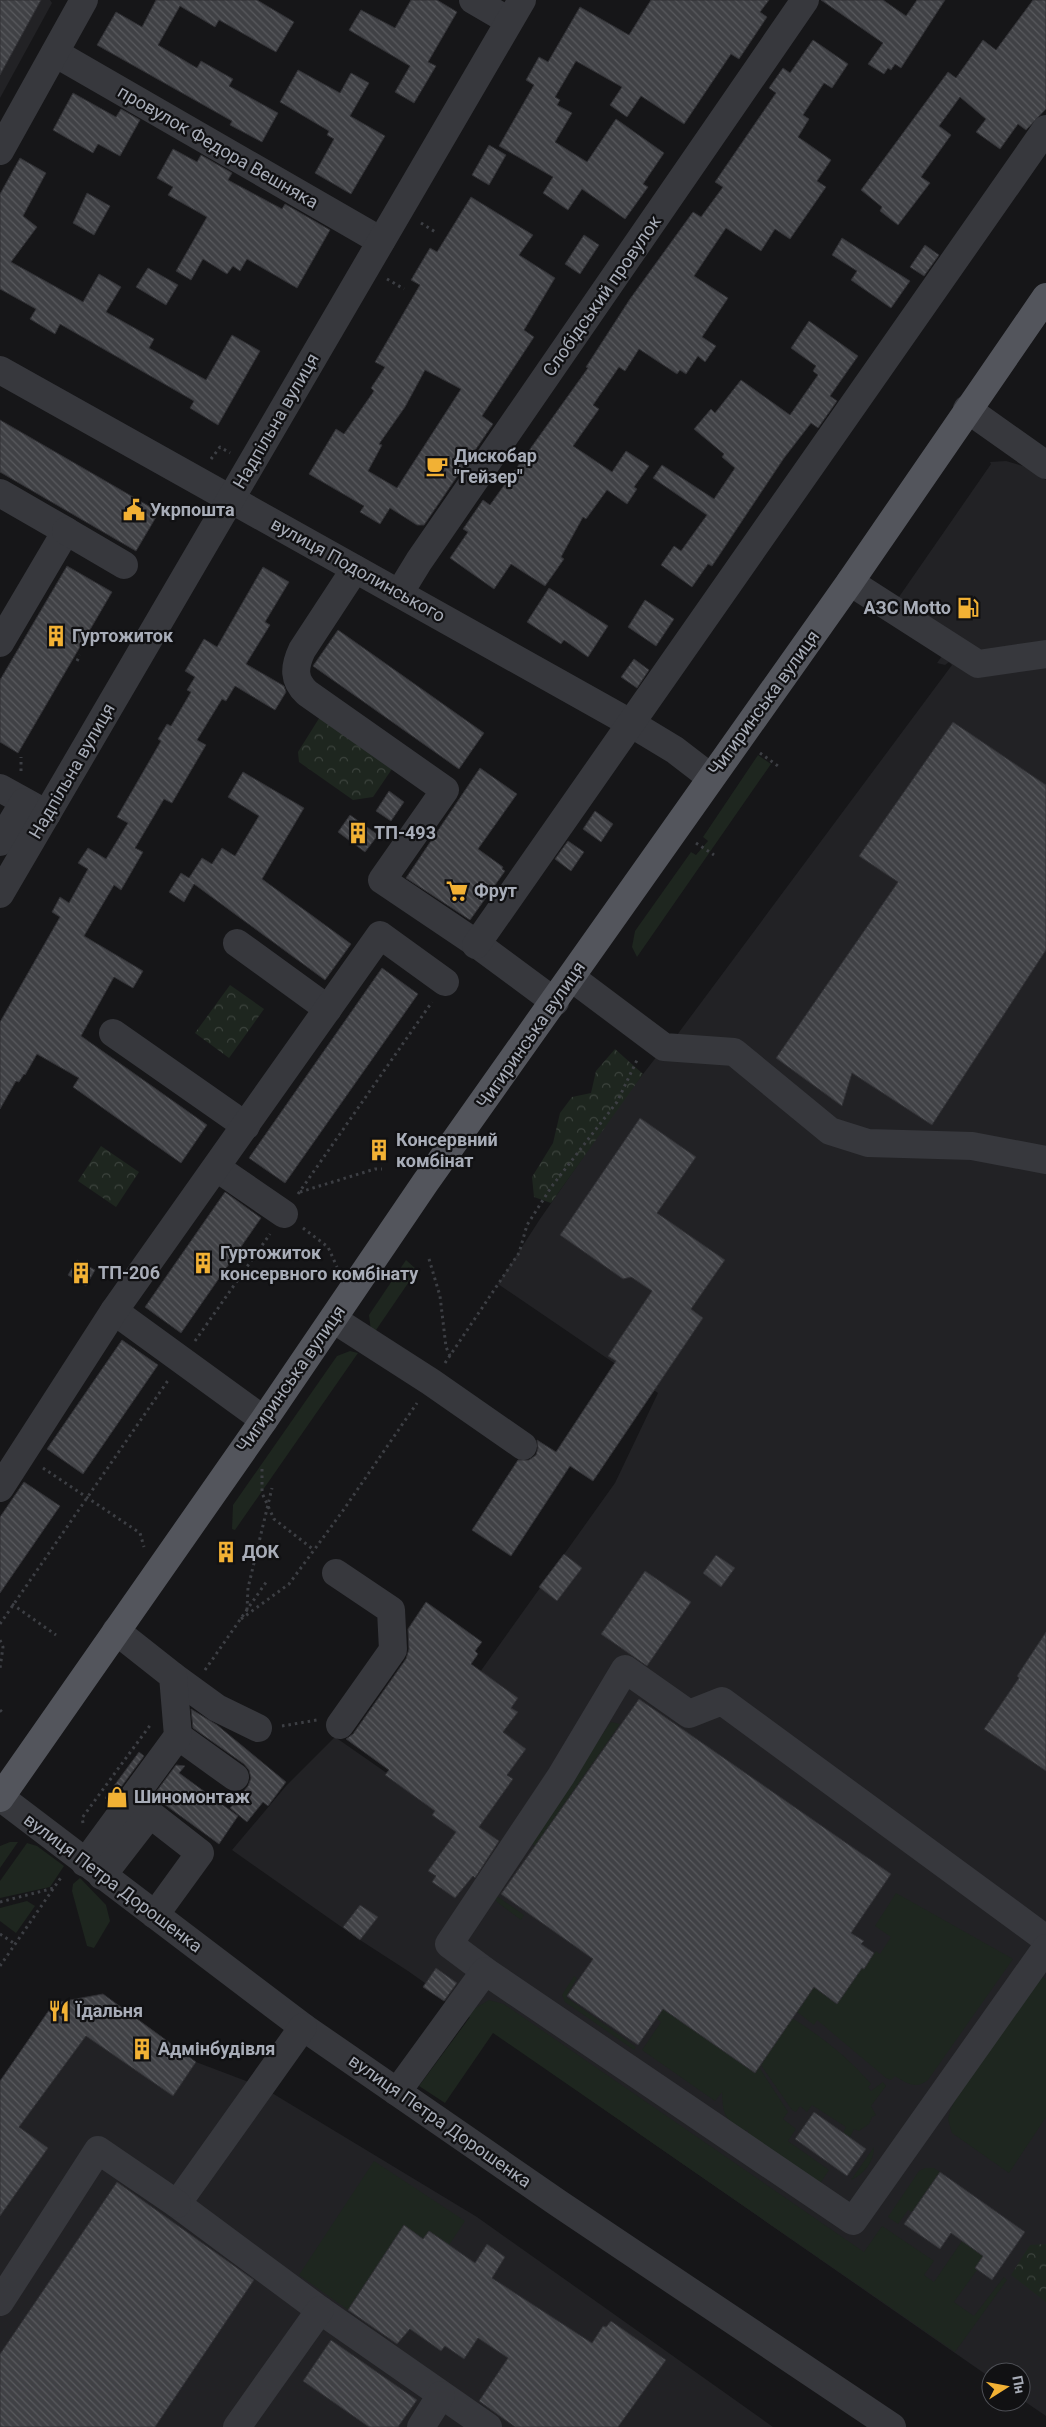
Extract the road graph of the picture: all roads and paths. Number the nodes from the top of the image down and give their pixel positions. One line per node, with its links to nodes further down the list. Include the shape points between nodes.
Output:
1 (84, 0): 5 (street)
2 (473, 0): 4 (street)
3 (805, 0): 21 (street, Слобідський провулок)
4 (516, 11): 8 (street, Надпільна вулиця)
5 (55, 53): 7 (street); 8 (street, провулок Федора Вешняка)
6 (1046, 129): 26 (street)
7 (0, 151)
8 (381, 241): 16 (street, Надпільна вулиця)
9 (383, 276): 10 (path)
10 (404, 289)
11 (1046, 297): 13 (main road, Чигиринська вулиця)
12 (0, 370): 16 (street, вулиця Подолинського)
13 (967, 409): 14 (street); 20 (main road, Чигиринська вулиця)
14 (1046, 465)
15 (0, 492): 17 (street)
16 (230, 500): 19 (street, вулиця Подолинського); 31 (street, Надпільна вулиця)
17 (66, 531): 18 (street); 22 (street)
18 (124, 565)
19 (356, 568): 21 (street, вулиця Подолинського); 37 (street, via 302,650 295,665 296,678 308,693 445,790 382,880)
20 (850, 582): 23 (street, via 978,664); 29 (main road, Чигиринська вулиця)
21 (400, 592): 26 (street, вулиця Подолинського)
22 (0, 643)
23 (1046, 654)
24 (80, 655): 25 (path)
25 (77, 661)
26 (632, 724): 29 (street, вулиця Подолинського, via 675,750); 37 (street)
27 (757, 751): 28 (path)
28 (778, 766)
29 (710, 777): 38 (main road, Чигиринська вулиця)
30 (0, 788): 31 (street)
31 (35, 808): 32 (street); 35 (street, Надпільна вулиця)
32 (0, 842)
33 (694, 842): 34 (path)
34 (714, 856)
35 (0, 894)
36 (237, 943): 41 (street)
37 (476, 944): 40 (street)
38 (572, 978): 40 (main road, Чигиринська вулиця); 43 (street)
39 (445, 982): 41 (street, via 380,935); 48 (path)
40 (555, 1002): 53 (main road, Чигиринська вулиця)
41 (328, 1010): 44 (street)
42 (113, 1033): 44 (street)
43 (651, 1038): 45 (street, via 664,1047 734,1052 830,1131 868,1143 972,1146); 54 (path, via 630,1071 617,1102 552,1186 527,1225 520,1253)
44 (246, 1126): 46 (street)
45 (1046, 1160)
46 (217, 1168): 49 (street); 52 (street)
47 (382, 1169): 48 (path, via 369,1170)
48 (299, 1192): 49 (path); 49 (path)
49 (273, 1207): 50 (path); 55 (path)
50 (328, 1247)
51 (429, 1259): 54 (path, via 440,1296)
52 (114, 1311): 55 (street); 60 (street)
53 (333, 1319): 56 (street); 57 (main road, Чигиринська вулиця)
54 (450, 1356): 56 (path)
55 (182, 1360): 57 (street); 63 (path)
56 (431, 1382): 59 (street); 66 (path)
57 (264, 1420): 58 (main road, Чигиринська вулиця)
58 (247, 1445): 64 (path, via 262,1460 261,1489); 72 (main road, Чигиринська вулиця)
59 (523, 1446)
60 (23, 1454): 61 (street); 63 (path)
61 (0, 1488)
62 (272, 1488): 64 (path)
63 (86, 1497): 65 (path); 68 (path)
64 (268, 1509): 66 (path, via 274,1519); 69 (path, via 248,1588)
65 (131, 1527)
66 (314, 1550): 70 (path, via 289,1584)
67 (336, 1573): 77 (street, via 391,1610 393,1650)
68 (12, 1604): 71 (path); 73 (path)
69 (247, 1610)
70 (241, 1619)
71 (0, 1624)
72 (116, 1632): 76 (street); 81 (main road, Чигиринська вулиця)
73 (56, 1635)
74 (0, 1640): 75 (path, via 3,1647)
75 (0, 1668)
76 (173, 1676): 78 (street, via 222,1711); 79 (street)
77 (346, 1716): 78 (path)
78 (258, 1728)
79 (178, 1736): 80 (street); 82 (street)
80 (235, 1777)
81 (0, 1798): 82 (street, вулиця Петра Дорошенка)
82 (93, 1869): 85 (street, вулиця Петра Дорошенка); 85 (street, via 150,1814 200,1853)
83 (54, 1888): 84 (path)
84 (0, 1902)
85 (155, 1915): 91 (street, вулиця Петра Дорошенка)
86 (0, 1934): 88 (path)
87 (1046, 1939): 90 (street, via 722,1701 689,1714 625,1669 560,1776 449,1944)
88 (15, 1944)
89 (1046, 1948): 90 (street, via 854,2221)
90 (485, 1971): 92 (street)
91 (303, 2027): 92 (street, вулиця Петра Дорошенка); 93 (street)
92 (397, 2092): 100 (street, вулиця Петра Дорошенка, via 563,2195)
93 (177, 2204): 94 (street, via 98,2150); 95 (street)
94 (0, 2302)
95 (320, 2310): 96 (street); 97 (street)
96 (441, 2395): 98 (street); 99 (street)
97 (236, 2427)
98 (421, 2427)
99 (488, 2427)
100 (892, 2427)

